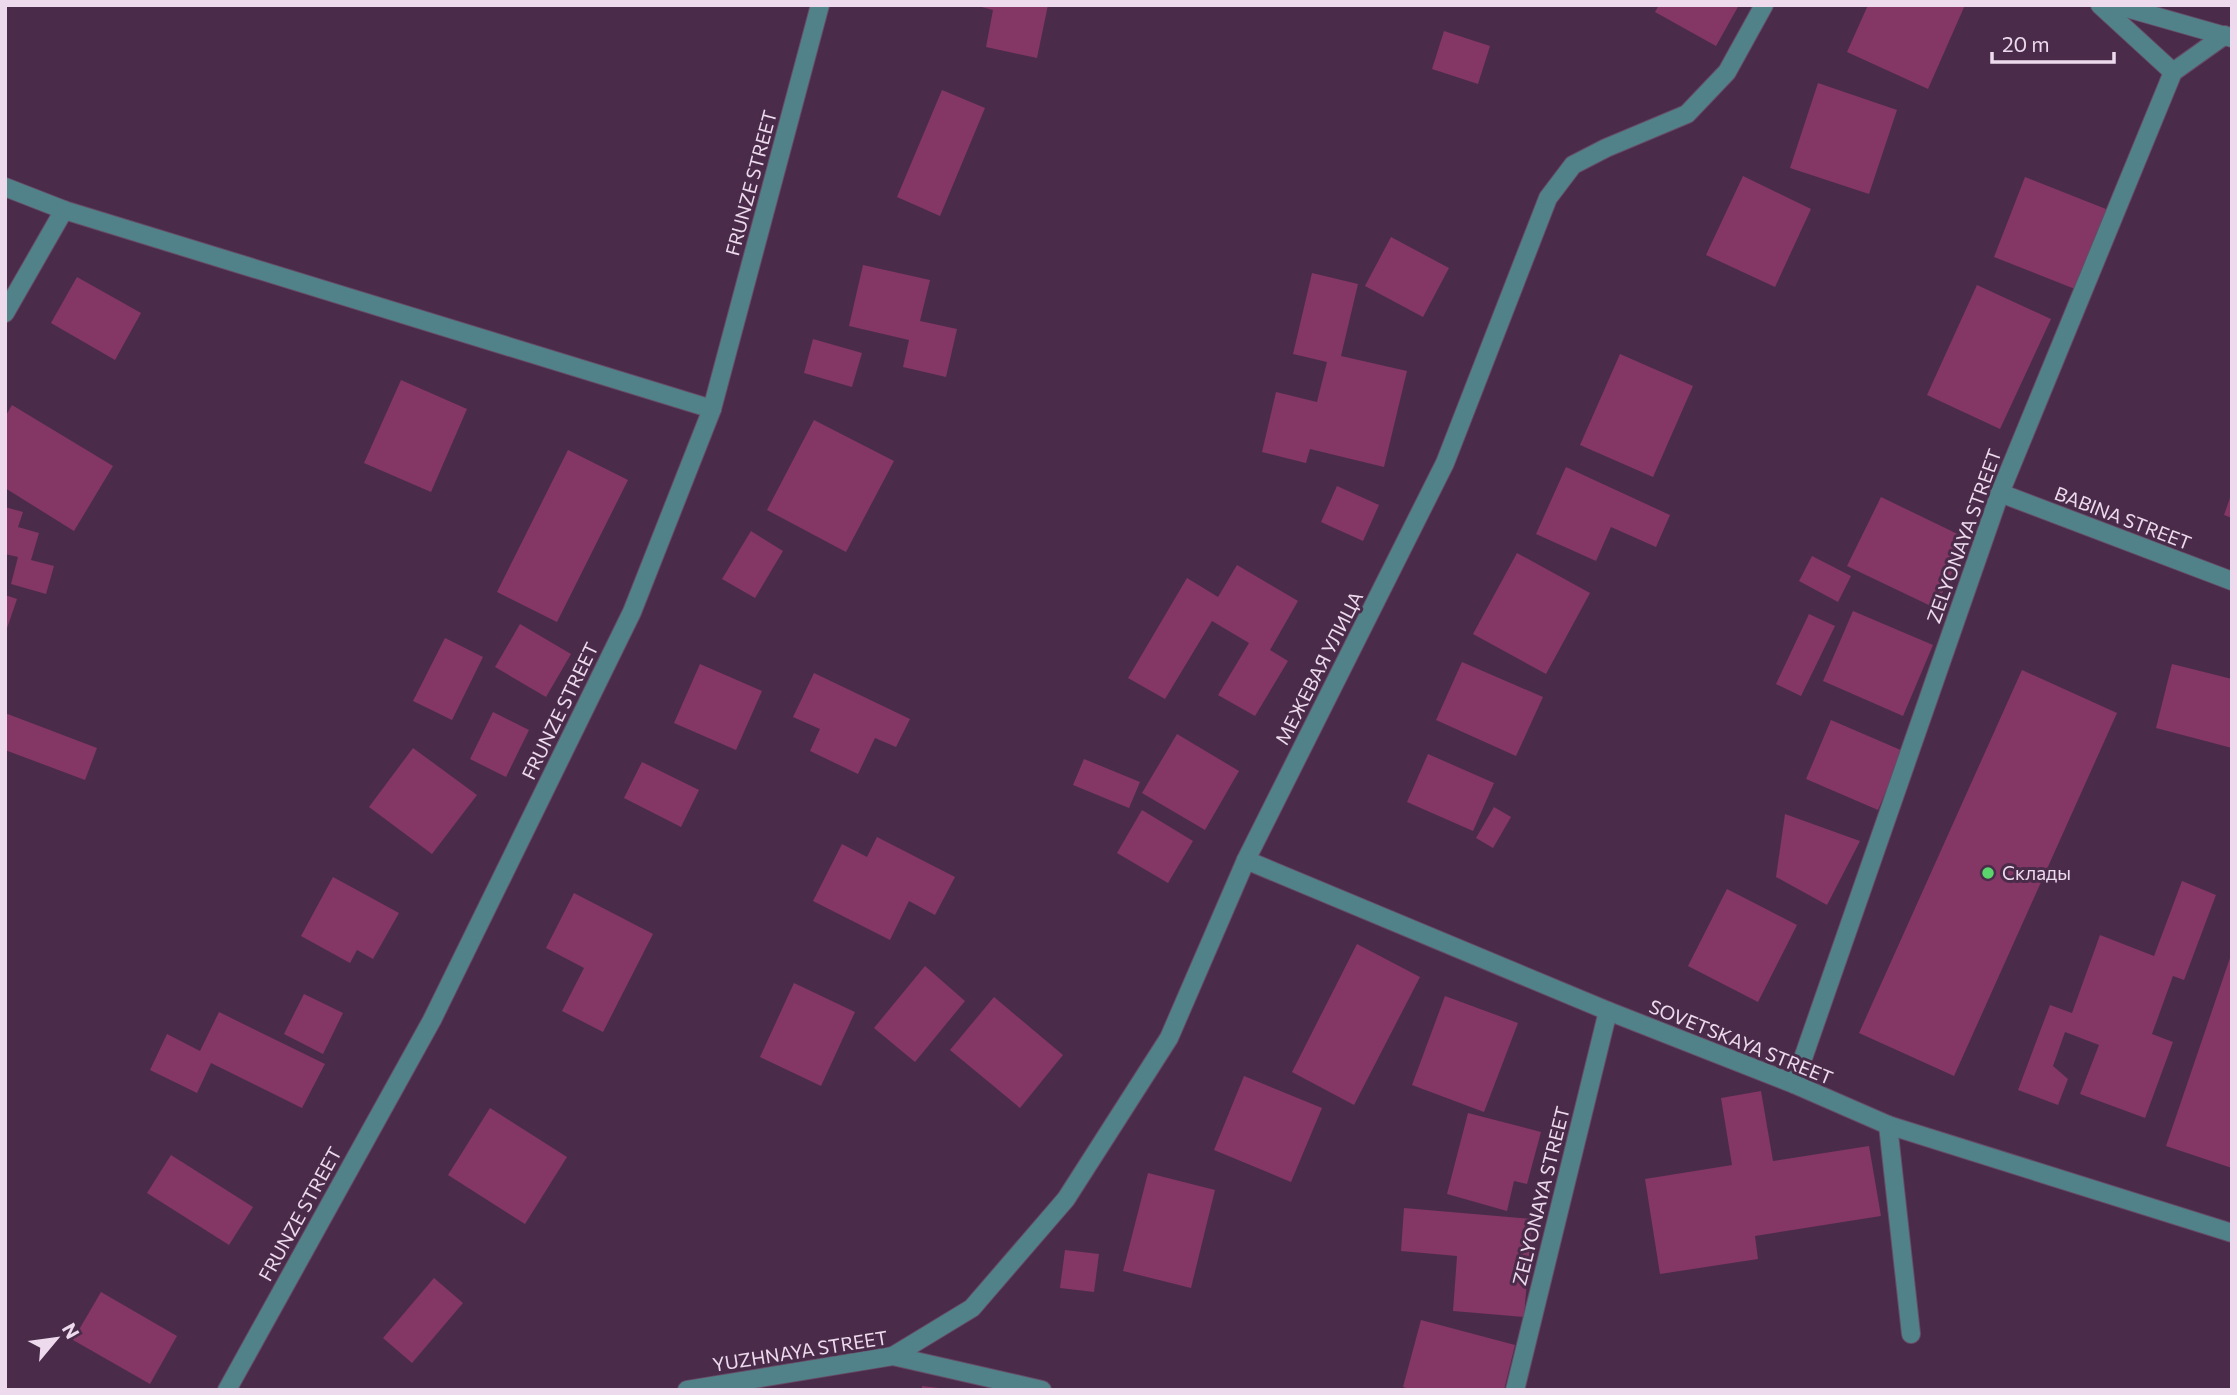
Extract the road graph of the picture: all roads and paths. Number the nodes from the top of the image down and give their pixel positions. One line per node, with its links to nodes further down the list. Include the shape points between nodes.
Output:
1 (820, 5): 10 (street, FRUNZE STREET)
2 (1764, 5): 13 (street, МЕЖЕВАЯ УЛИЦА, via 1727,72 1687,114 1573,165 1548,198 1445,463)
3 (2100, 5): 6 (street)
4 (2116, 5): 5 (street)
5 (2229, 36): 6 (street)
6 (2173, 72): 11 (street, ZELYONAYA STREET)
7 (5, 187): 8 (street)
8 (64, 210): 9 (street); 10 (street)
9 (5, 313)
10 (712, 409): 20 (street, FRUNZE STREET, via 632,612 444,996)
11 (2000, 493): 12 (street, BABINA STREET); 15 (street, ZELYONAYA STREET)
12 (2232, 581)
13 (1246, 860): 14 (street, SOVETSKAYA STREET); 19 (street, МЕЖЕВАЯ УЛИЦА, via 1169,1038 1066,1199 972,1308)
14 (1608, 1011): 15 (street, SOVETSKAYA STREET); 23 (street, ZELYONAYA STREET)
15 (1794, 1084): 16 (street, SOVETSKAYA STREET)
16 (1888, 1125): 17 (street, SOVETSKAYA STREET); 18 (street)
17 (2232, 1233)
18 (1911, 1334)
19 (893, 1356): 21 (street, YUZHNAYA STREET); 22 (street, YUZHNAYA STREET)
20 (227, 1390)
21 (687, 1390)
22 (1042, 1390)
23 (1515, 1390)

